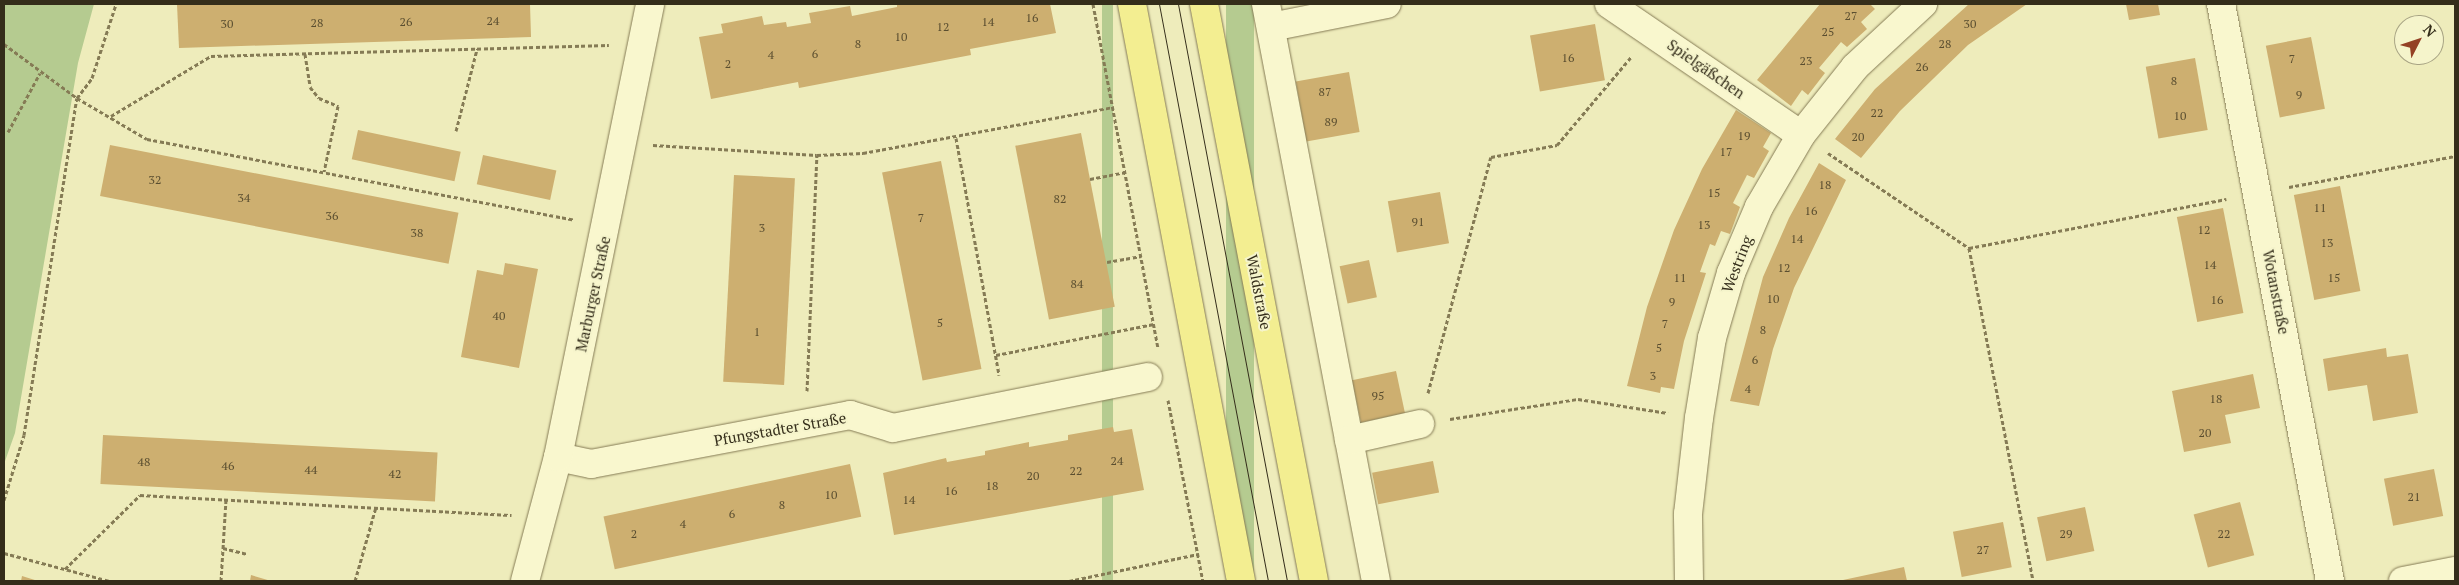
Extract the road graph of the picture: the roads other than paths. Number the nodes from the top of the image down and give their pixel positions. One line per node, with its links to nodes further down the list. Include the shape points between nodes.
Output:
1 (650, 4): 13 (street, Marburger Straße, via 608,226)
2 (1132, 4): 16 (main road)
3 (1204, 4): 17 (main road, Waldstraße)
4 (1386, 4): 8 (street)
5 (1609, 4): 9 (street, Spielgäßchen)
6 (1923, 4): 9 (street, Westring, via 1855,67)
7 (2220, 4): 20 (street, Wotanstraße)
8 (1269, 15): 12 (street)
9 (1801, 135): 19 (street, Westring, via 1759,207 1732,273 1712,338 1688,514)
10 (1158, 385): 13 (street, Pfungstadter Straße, via 1005,406 893,428 850,415 591,464)
11 (1420, 424): 12 (street)
12 (1349, 440): 18 (street)
13 (558, 457): 15 (street, Marburger Straße)
14 (2455, 571): 21 (street)
15 (525, 581)
16 (1241, 581)
17 (1314, 581)
18 (1376, 581)
19 (1689, 581)
20 (2330, 581)
21 (2403, 581)

